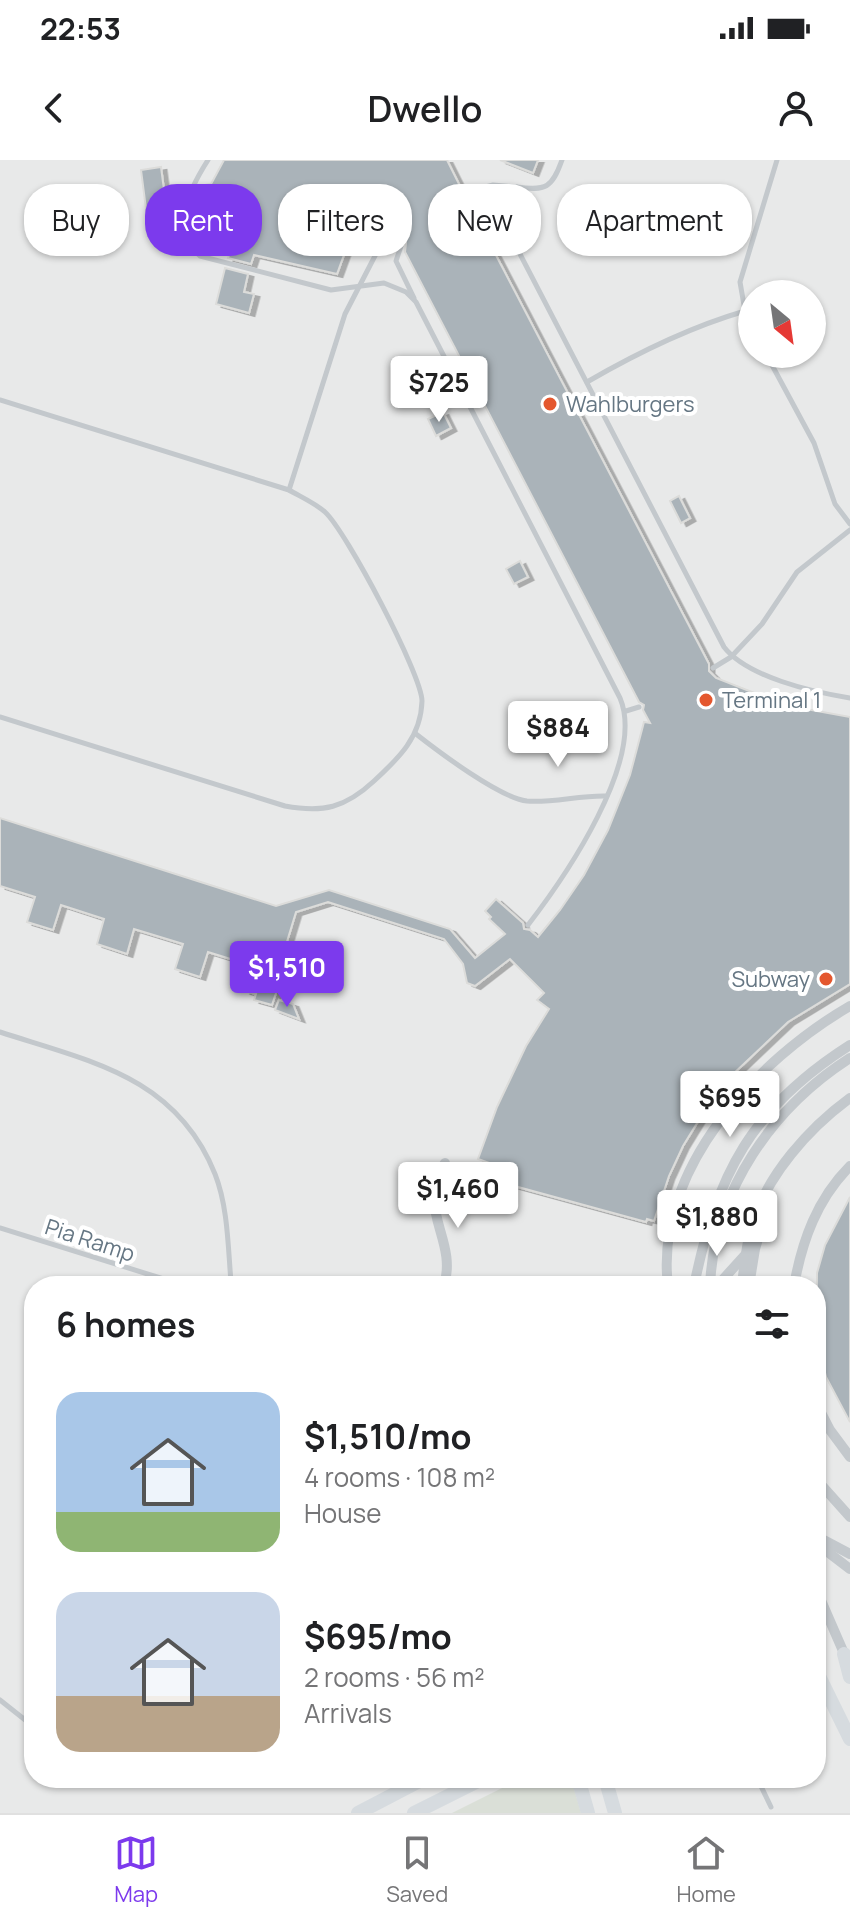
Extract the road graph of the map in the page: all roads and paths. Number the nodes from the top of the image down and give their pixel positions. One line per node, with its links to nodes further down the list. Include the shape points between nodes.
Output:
1 (208, 160): 9 (lane, via 190,190 184,218 185,233 200,256 331,290)
2 (562, 160): 4 (lane, via 551,183)
3 (777, 160): 8 (lane)
4 (541, 188)
5 (375, 256): 9 (lane)
6 (398, 256): 10 (lane)
7 (521, 256): 13 (lane)
8 (741, 280)
9 (360, 287): 10 (lane, via 384,283); 15 (lane, via 345,314)
10 (416, 302): 21 (lane)
11 (738, 313): 13 (lane, via 644,351)
12 (774, 368): 16 (lane)
13 (587, 382): 17 (lane)
14 (0, 400): 15 (lane)
15 (289, 490): 23 (lane, via 325,512 341,531 415,672 422,701)
16 (850, 527): 17 (lane, via 790,580 769,615)
17 (731, 657): 18 (lane); 19 (lane, via 764,674)
18 (713, 668)
19 (850, 698)
20 (639, 707): 21 (lane)
21 (626, 711): 24 (lane, via 626,732)
22 (0, 717): 23 (lane, via 306,810 336,807 352,799)
23 (416, 734): 24 (lane, via 518,799)
24 (607, 796): 25 (lane, via 587,841)
25 (528, 925)
26 (850, 1006): 38 (street, via 769,1064 711,1135 689,1175 672,1224)
27 (0, 1032): 36 (lane, via 112,1068 175,1111 215,1174 226,1216)
28 (850, 1047): 39 (street, via 792,1092 741,1153 713,1216)
29 (850, 1058): 40 (street, via 800,1097 756,1149 736,1184 718,1235)
30 (848, 1101): 34 (street, via 812,1132 768,1189); 43 (street, via 779,1180 763,1216)
31 (445, 1163): 37 (street, via 433,1186 448,1263)
32 (850, 1166): 44 (street, via 809,1229)
33 (0, 1228): 35 (lane, Pia Ramp)
34 (745, 1255): 41 (street); 42 (street)
35 (154, 1276)
36 (231, 1276)
37 (446, 1276)
38 (668, 1276)
39 (698, 1276)
40 (712, 1276)
41 (726, 1276)
42 (743, 1276)
43 (751, 1276)
44 (797, 1276)
45 (826, 1422): 46 (street)
46 (850, 1457)
47 (826, 1488): 49 (street)
48 (826, 1490): 50 (street)
49 (850, 1508)
50 (850, 1517)
51 (826, 1538): 53 (street)
52 (826, 1540): 55 (street)
53 (850, 1547)
54 (826, 1551): 56 (street)
55 (850, 1554)
56 (850, 1569)
57 (826, 1612): 58 (street)
58 (847, 1660): 59 (street)
59 (850, 1677)
60 (826, 1690): 63 (street)
61 (0, 1700): 62 (lane)
62 (24, 1719)
63 (850, 1739)
64 (406, 1788): 70 (street)
65 (464, 1788): 71 (street)
66 (581, 1788): 72 (street)
67 (608, 1788): 73 (street)
68 (762, 1788): 69 (lane)
69 (771, 1807)
70 (358, 1813)
71 (414, 1813)
72 (588, 1813)
73 (615, 1813)

